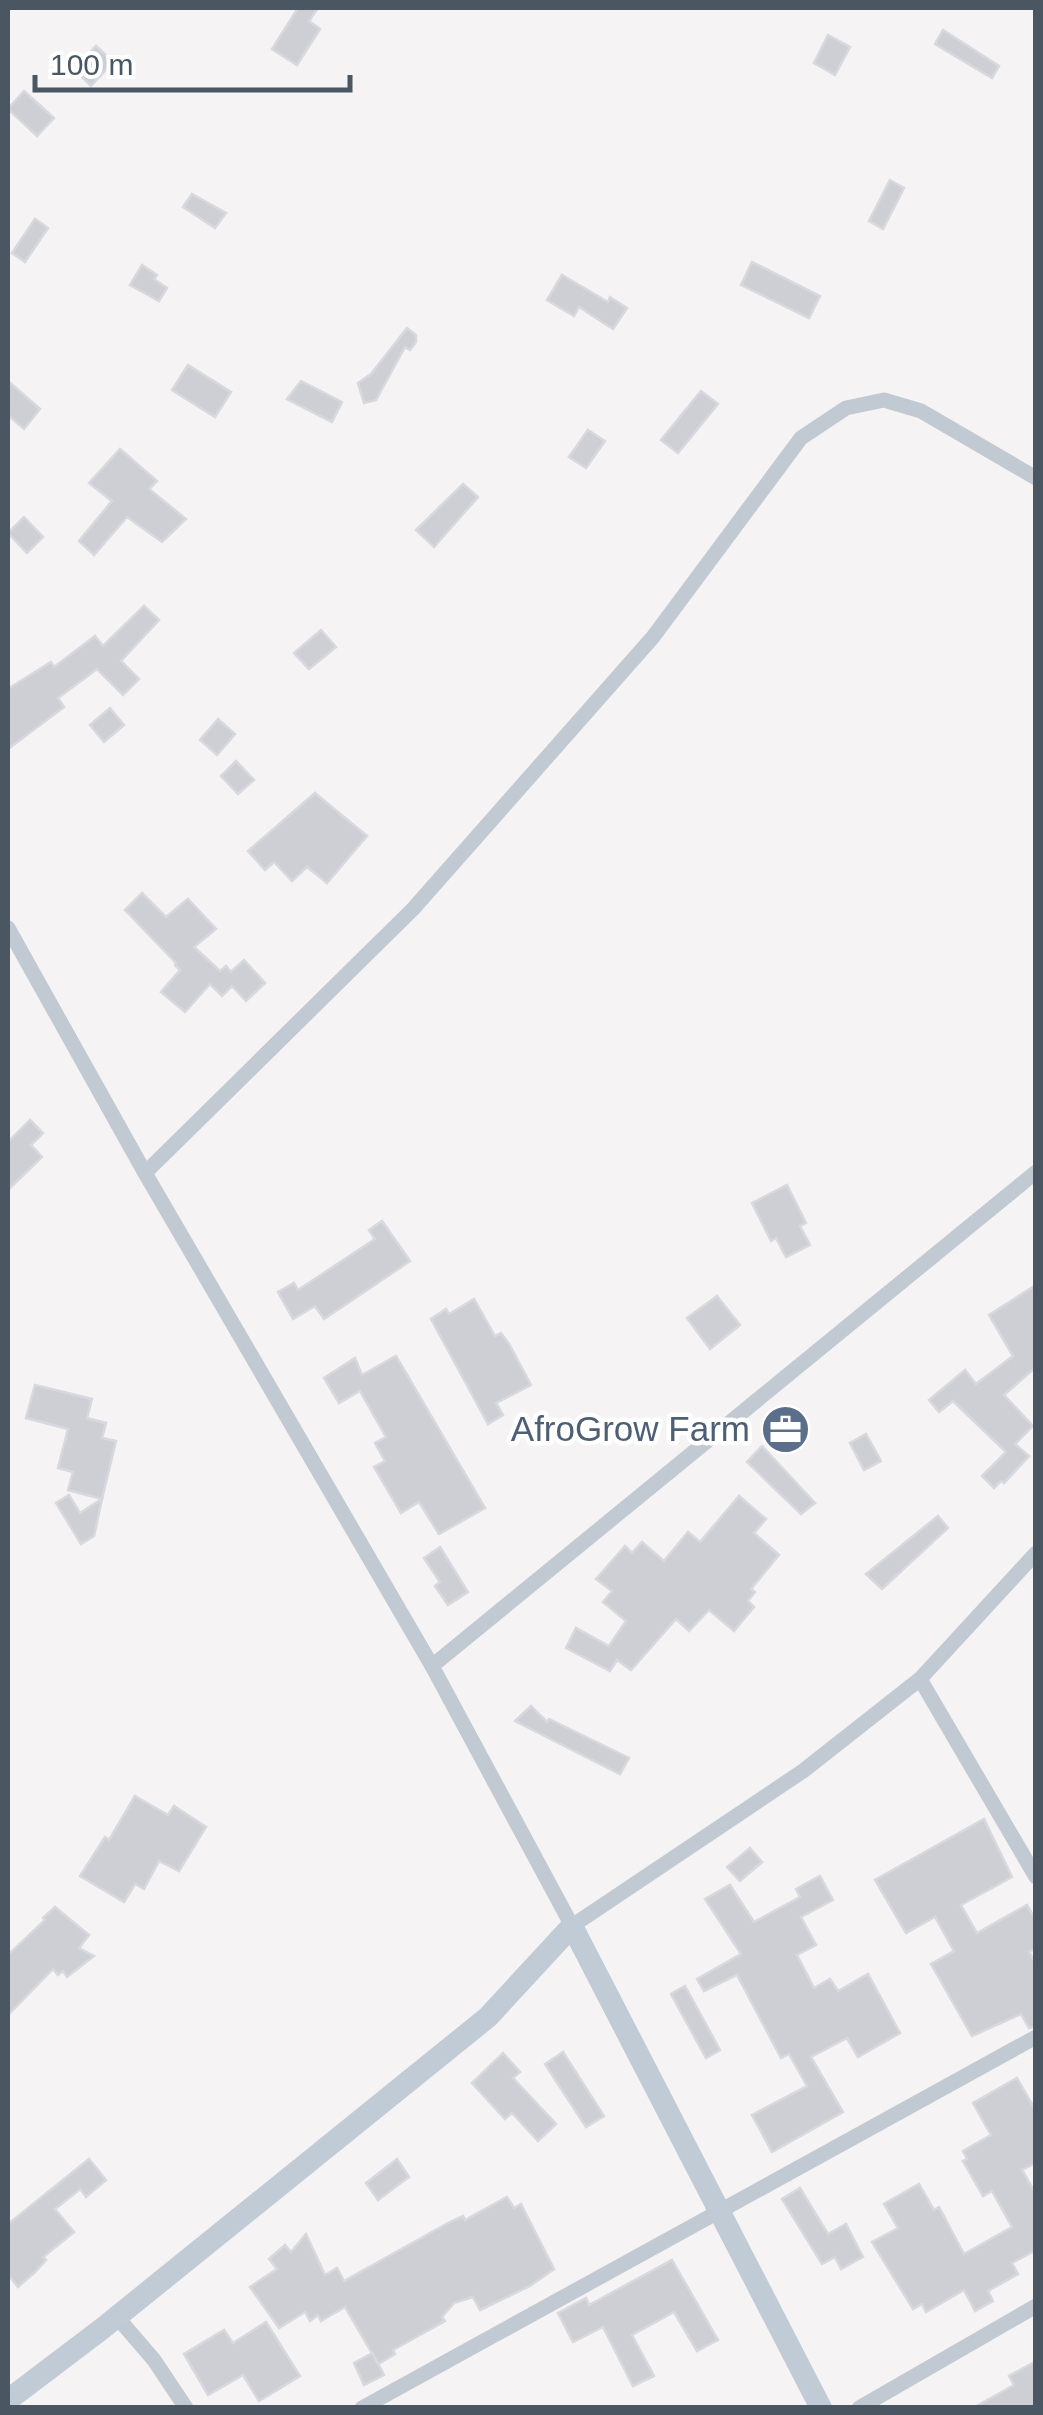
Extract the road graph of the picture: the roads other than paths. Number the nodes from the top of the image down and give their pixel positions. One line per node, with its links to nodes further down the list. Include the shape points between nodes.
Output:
1 (1036, 478): 3 (street, via 921,411 884,400 846,408 802,438 653,638 413,909)
2 (8, 928): 3 (street)
3 (145, 1172): 6 (street)
4 (1036, 1172): 6 (street)
5 (1036, 1553): 7 (street)
6 (432, 1666): 9 (street)
7 (920, 1680): 8 (street); 9 (street, via 803,1770)
8 (1036, 1878)
9 (572, 1926): 11 (street); 13 (street, via 488,2017)
10 (1036, 2037): 11 (street)
11 (721, 2210): 16 (street); 17 (street)
12 (1036, 2306): 18 (street)
13 (117, 2317): 14 (street); 15 (street)
14 (8, 2400)
15 (186, 2408)
16 (362, 2408)
17 (820, 2408)
18 (859, 2408)

